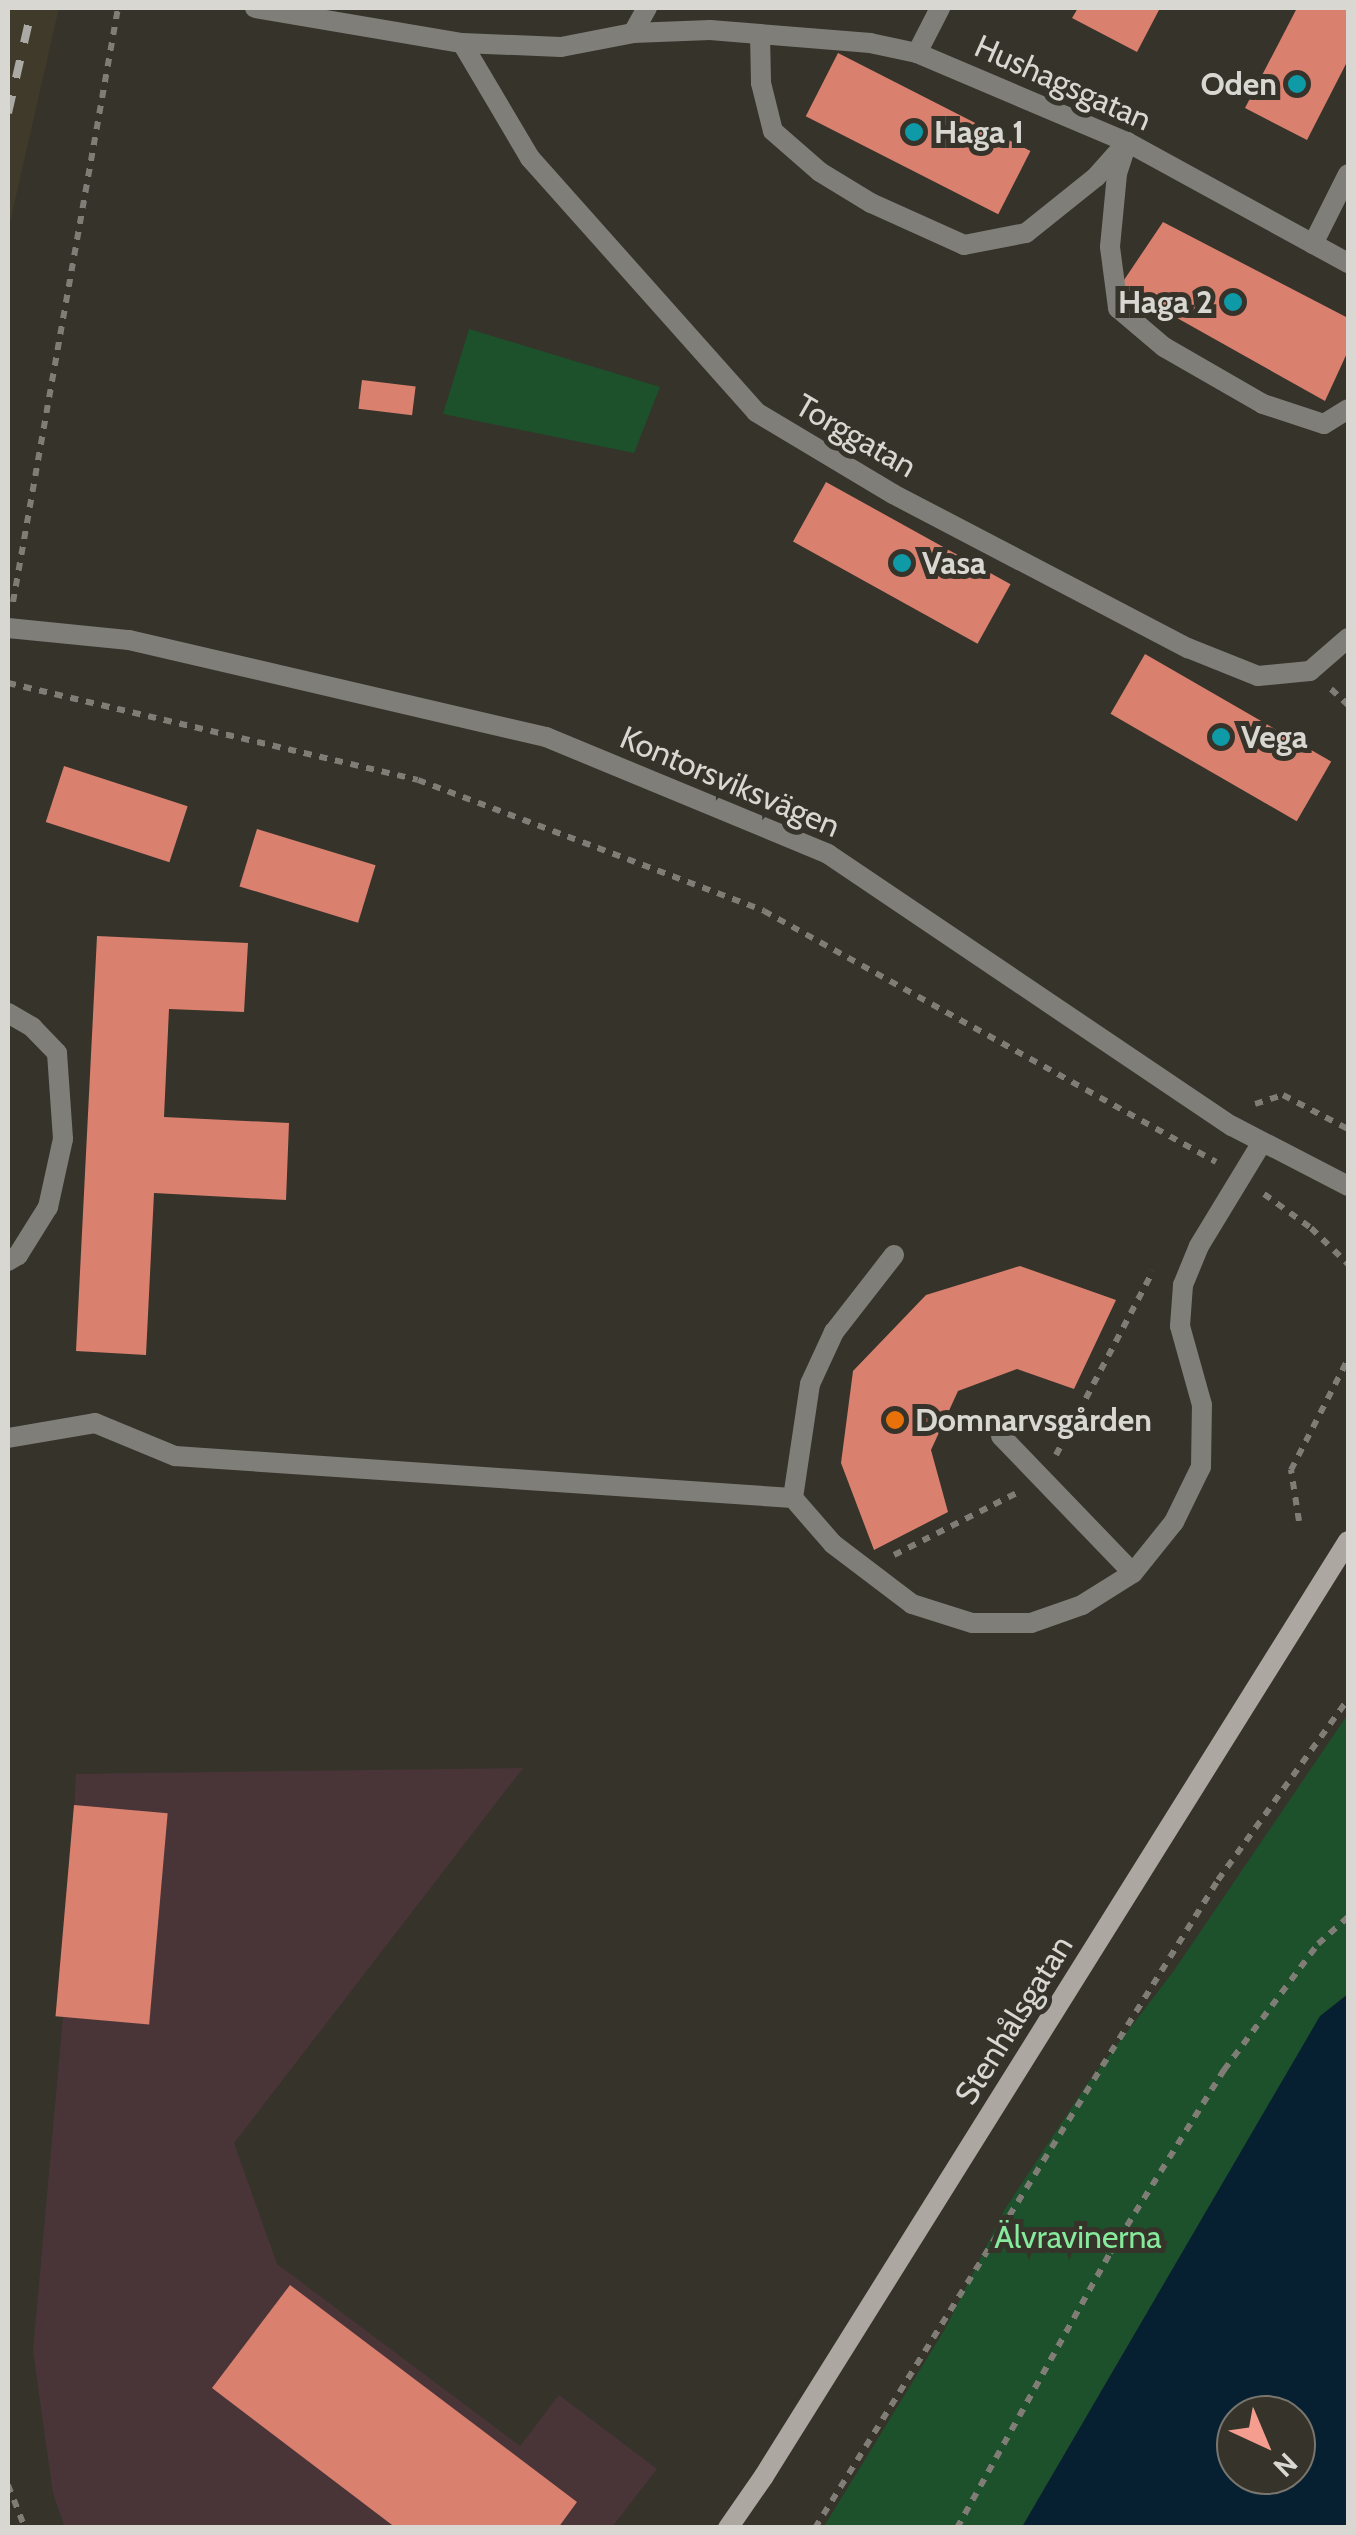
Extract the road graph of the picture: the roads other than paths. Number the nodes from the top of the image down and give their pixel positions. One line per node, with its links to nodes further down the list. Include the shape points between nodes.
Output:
1 (254, 8): 5 (street, Hushagsgatan)
2 (378, 8): 5 (street)
3 (646, 8): 6 (street)
4 (940, 8): 9 (street)
5 (367, 29): 8 (street, Hushagsgatan)
6 (633, 33): 7 (street, Hushagsgatan); 8 (street, Hushagsgatan, via 561,47)
7 (760, 34): 9 (street, Hushagsgatan); 10 (street, via 761,83 773,130 820,172 872,204 964,245 1026,233 1096,177)
8 (462, 43): 16 (street, Torggatan, via 530,158 756,412 893,494 1188,648 1258,676 1310,671)
9 (917, 52): 10 (street, Hushagsgatan)
10 (1127, 142): 12 (street, Hushagsgatan); 14 (street, via 1110,247 1118,308 1164,347 1263,404 1324,424)
11 (1348, 174): 12 (street)
12 (1313, 244): 13 (street, Hushagsgatan)
13 (1348, 263)
14 (1348, 409)
15 (9, 620): 18 (street, Kontorsviksvägen, via 129,640 546,738 828,854)
16 (1348, 638)
17 (8, 1013): 21 (street, via 57,1053 64,1139 48,1207 18,1256)
18 (1260, 1144): 19 (street, Kontorsviksvägen); 26 (street, via 1183,1285 1180,1326 1202,1404 1201,1467 1174,1522)
19 (1348, 1186)
20 (894, 1254): 24 (street, via 834,1332 810,1384)
21 (8, 1261)
22 (1001, 1436): 26 (street)
23 (8, 1438): 24 (street, via 95,1423 174,1456)
24 (793, 1498): 26 (street, via 832,1544 912,1604 972,1623 1031,1624 1082,1605)
25 (1348, 1541): 27 (street, Stenhålsgatan)
26 (1133, 1573)
27 (728, 2528)

